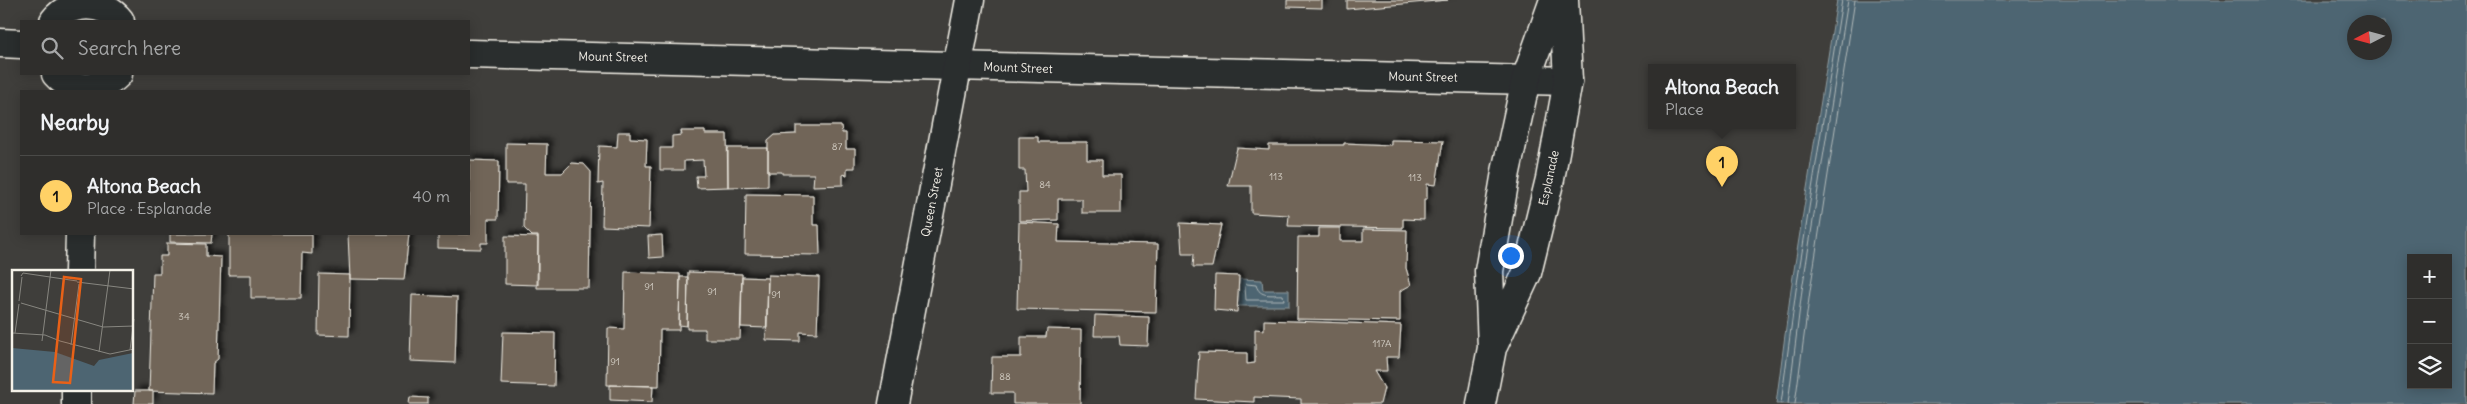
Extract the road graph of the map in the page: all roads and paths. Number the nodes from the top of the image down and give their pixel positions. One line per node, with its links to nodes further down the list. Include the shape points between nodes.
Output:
1 (970, 0): 9 (street, Queen Street)
2 (1554, 0): 10 (street, Esplanade)
3 (1564, 0): 11 (street, Esplanade)
4 (63, 10): 5 (street, via 80,5)
5 (112, 10)
6 (0, 43): 7 (street)
7 (20, 44)
8 (470, 54): 9 (street, Mount Street)
9 (959, 65): 10 (street, Mount Street); 17 (street, Queen Street)
10 (1526, 79): 11 (street, Mount Street); 16 (street, Esplanade, via 1489,271)
11 (1568, 80): 16 (street, Esplanade, via 1550,179 1527,273)
12 (63, 82): 13 (street, via 87,88)
13 (108, 83)
14 (80, 235): 15 (street)
15 (80, 270)
16 (1492, 348): 18 (street, Esplanade)
17 (893, 404)
18 (1481, 404)

